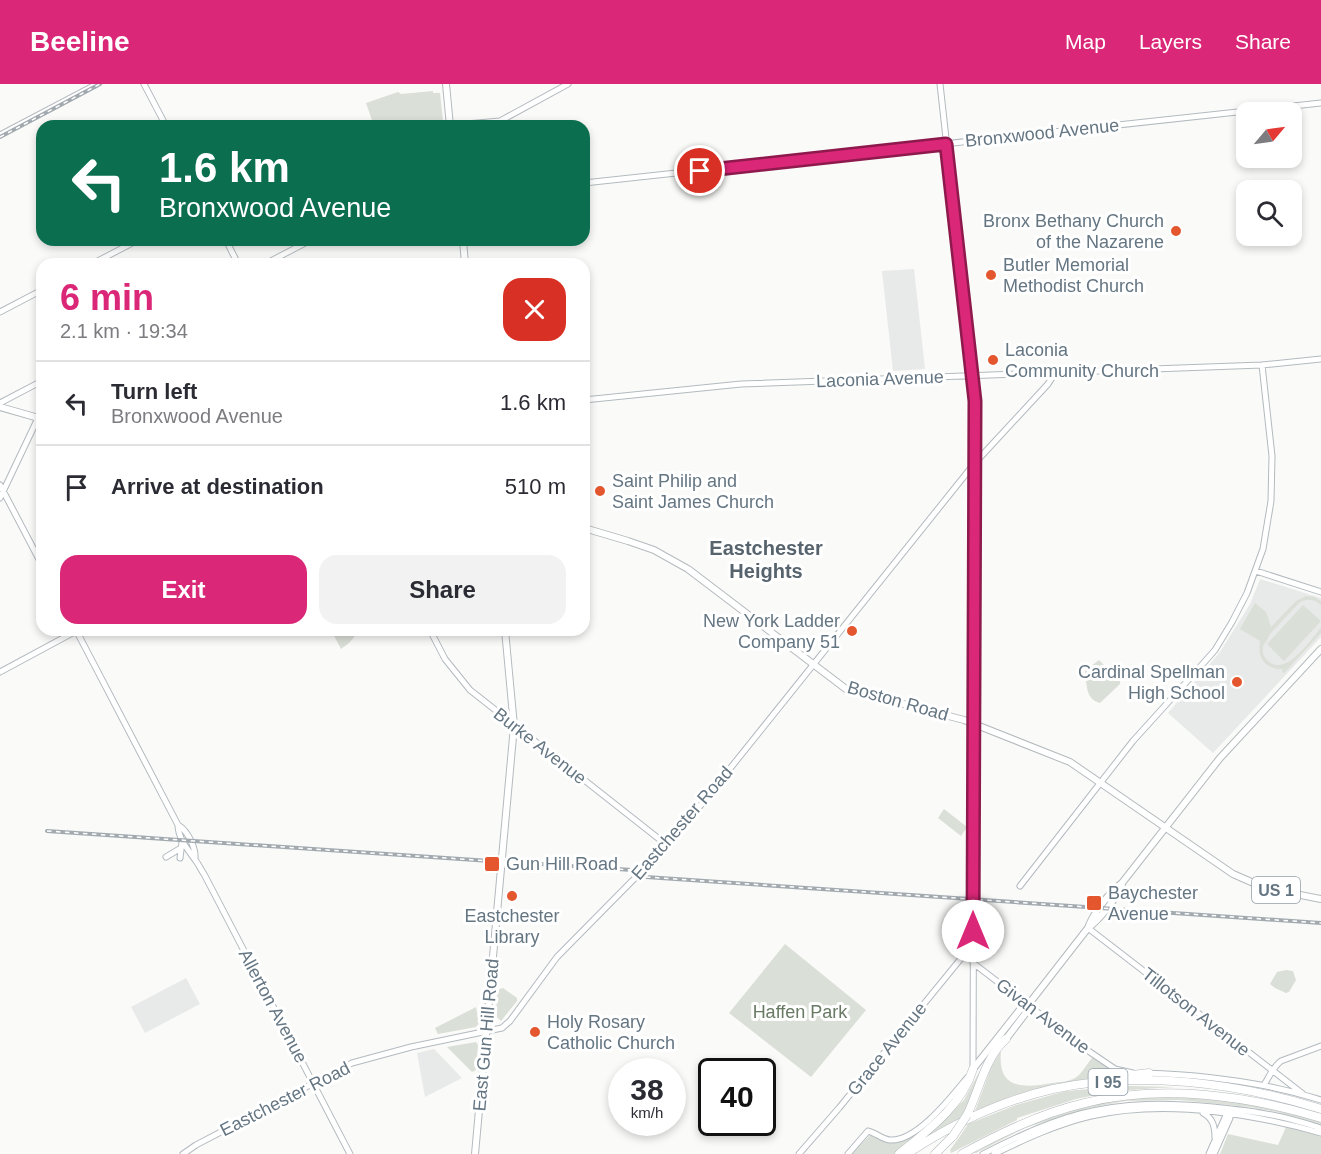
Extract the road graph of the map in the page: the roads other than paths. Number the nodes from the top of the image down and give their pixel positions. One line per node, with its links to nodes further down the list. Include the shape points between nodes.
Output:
1 (97, 84): 10 (street)
2 (144, 84): 7 (street)
3 (446, 84): 8 (main road)
4 (568, 84): 9 (street)
5 (940, 84): 11 (street)
6 (1321, 103): 11 (street, Bronxwood Avenue)
7 (163, 120)
8 (449, 120)
9 (502, 120)
10 (0, 135)
11 (946, 144): 12 (street, Bronxwood Avenue); 22 (street)
12 (590, 182)
13 (126, 246): 15 (street)
14 (300, 246): 16 (street)
15 (104, 258)
16 (276, 258)
17 (36, 294): 18 (street)
18 (0, 312)
19 (1321, 359): 20 (street, Laconia Avenue)
20 (1262, 365): 21 (street, Laconia Avenue); 34 (street, via 1272,485 1267,534)
21 (1054, 373): 22 (street, Laconia Avenue); 28 (street, Eastchester Road)
22 (972, 376): 24 (street, Laconia Avenue, via 724,385); 28 (street)
23 (36, 384): 25 (street)
24 (590, 399)
25 (0, 405): 26 (main road)
26 (36, 418)
27 (36, 427): 30 (street)
28 (974, 464): 41 (street, Eastchester Road); 43 (street)
29 (0, 485): 30 (street)
30 (3, 491): 31 (street); 33 (street)
31 (0, 498)
32 (590, 530): 41 (main road, Boston Road / US 1, via 654,550 688,569)
33 (36, 554)
34 (1256, 571): 35 (street); 45 (street, via 1226,633)
35 (1321, 592)
36 (66, 636): 42 (street)
37 (80, 636): 46 (street, Allerton Avenue)
38 (433, 636): 44 (street, Burke Avenue, via 470,690)
39 (506, 636): 44 (main road, East Gun Hill Road)
40 (1321, 649): 47 (main road, via 1220,758)
41 (813, 665): 43 (main road, Boston Road / US 1, via 846,689); 49 (street, Eastchester Road)
42 (0, 672)
43 (973, 723): 45 (main road, Boston Road / US 1, via 1070,762); 57 (street)
44 (514, 726): 49 (street, Burke Avenue); 60 (main road, East Gun Hill Road)
45 (1100, 783): 47 (main road, Boston Road / US 1); 54 (street)
46 (178, 825): 48 (street, Allerton Avenue); 53 (street, Allerton Avenue, via 194,848)
47 (1165, 828): 55 (main road, Boston Road / US 1, via 1242,879); 56 (main road, via 1105,901)
48 (182, 840): 50 (street); 53 (street, Allerton Avenue)
49 (668, 846): 60 (street, Eastchester Road, bridge, via 557,957 506,1026)
50 (181, 848): 51 (street); 52 (street)
51 (166, 857)
52 (180, 858)
53 (195, 859): 66 (street, Allerton Avenue)
54 (1020, 886)
55 (1321, 900)
56 (1088, 928): 59 (main road); 64 (street, Tillotson Avenue)
57 (973, 943): 58 (street); 81 (street, Grace Avenue)
58 (973, 963): 59 (street, Givan Avenue); 63 (street)
59 (1028, 1005): 61 (main road); 63 (main road, via 1022,1007); 65 (street, Givan Avenue, via 1115,1069)
60 (487, 1032): 66 (street, Eastchester Road, via 352,1063); 80 (main road, East Gun Hill Road)
61 (1006, 1038): 85 (highway, bridge, via 988,1064 967,1115)
62 (1321, 1046): 64 (street, via 1284,1059)
63 (974, 1069): 82 (street, via 941,1109 908,1136 891,1140 868,1131); 83 (highway, via 947,1111)
64 (1273, 1070): 67 (street); 69 (street, Tillotson Avenue)
65 (1149, 1073): 67 (street, Givan Avenue); 68 (highway)
66 (313, 1084): 78 (street, Eastchester Road); 79 (street, Allerton Avenue)
67 (1264, 1085): 69 (street, Givan Avenue)
68 (1065, 1087): 71 (highway, I 95, via 1112,1081 1184,1083 1254,1092); 84 (highway, I 95, via 984,1112)
69 (1305, 1095): 70 (street)
70 (1321, 1101)
71 (1321, 1109)
72 (1199, 1111): 73 (street); 77 (street, via 1212,1121); 88 (street, via 1152,1108 1100,1114 1054,1127)
73 (1228, 1112): 75 (street, via 1270,1115); 76 (street); 77 (street); 87 (street, via 1161,1103 1102,1109 1040,1127); 90 (street, via 1230,1118)
74 (1321, 1118): 86 (highway, I 95, via 1223,1097 1134,1095 1053,1112)
75 (1321, 1128)
76 (1321, 1132)
77 (1215, 1139): 89 (street)
78 (183, 1154)
79 (350, 1154)
80 (475, 1154)
81 (799, 1154)
82 (848, 1154)
83 (899, 1154)
84 (907, 1154)
85 (935, 1154)
86 (962, 1154)
87 (983, 1154)
88 (994, 1154)
89 (1209, 1154)
90 (1214, 1154)

